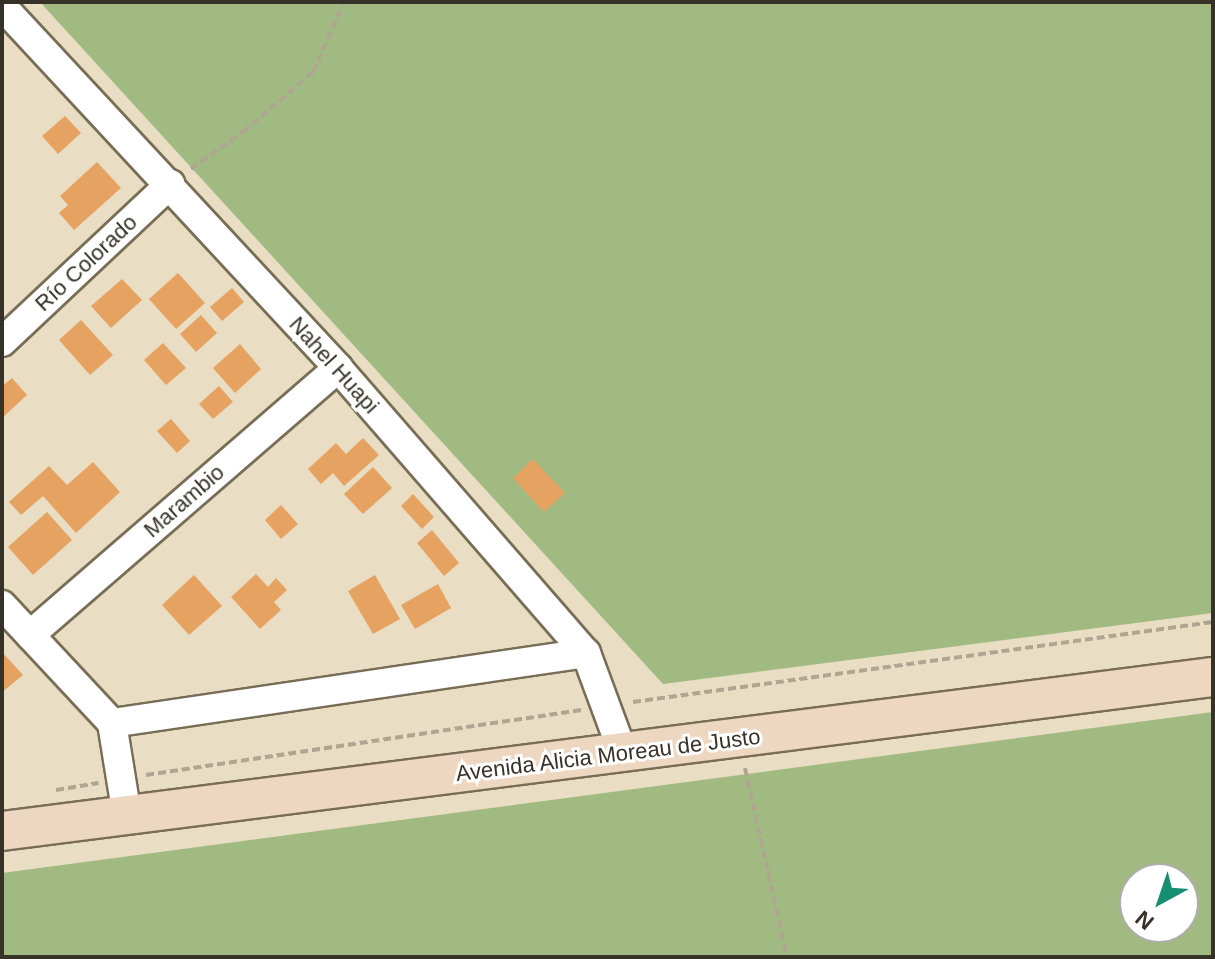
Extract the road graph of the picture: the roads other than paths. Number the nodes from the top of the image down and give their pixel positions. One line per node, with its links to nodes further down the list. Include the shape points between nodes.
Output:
1 (2, 6): 2 (street, Nahel Huapi)
2 (170, 184): 3 (street, Río Colorado); 4 (street, Nahel Huapi)
3 (2, 342)
4 (338, 368): 6 (street, Marambio); 7 (street, Nahel Huapi)
5 (2, 605): 6 (street)
6 (30, 635): 9 (street)
7 (586, 653): 9 (street); 10 (street, Nahel Huapi)
8 (1213, 677): 10 (main road, Avenida Alicia Moreau de Justo)
9 (112, 723): 11 (street)
10 (623, 753): 11 (main road, Avenida Alicia Moreau de Justo)
11 (127, 816): 12 (main road, Avenida Alicia Moreau de Justo)
12 (2, 831)

